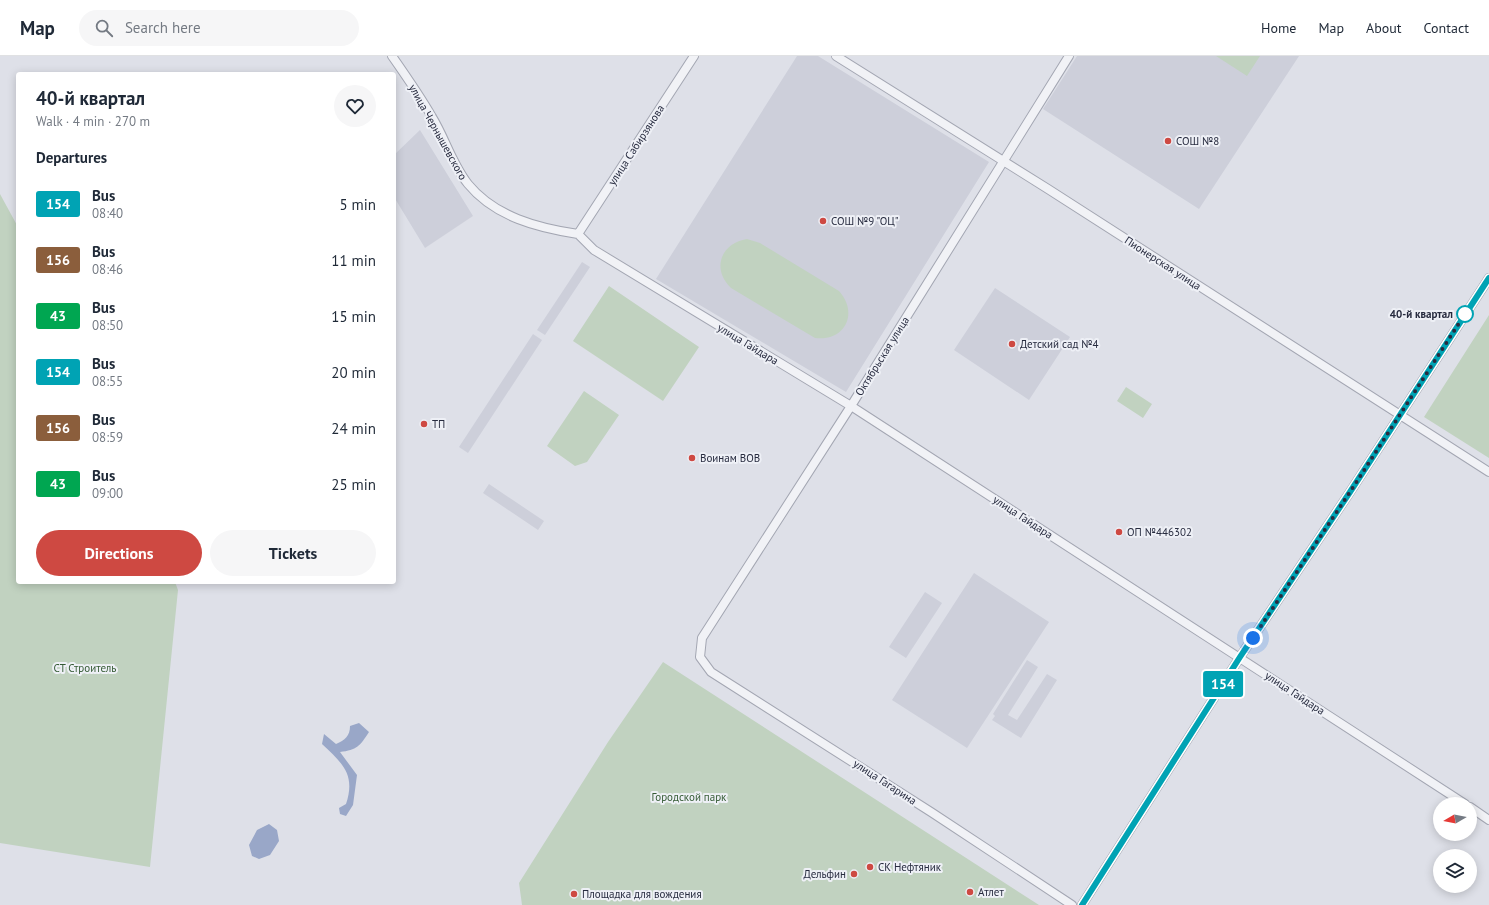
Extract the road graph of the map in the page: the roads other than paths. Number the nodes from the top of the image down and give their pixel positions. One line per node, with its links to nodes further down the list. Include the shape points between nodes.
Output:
1 (392, 56): 6 (street, улица Чернышевского, via 432,118 467,183 480,196 512,217 546,229)
2 (694, 56): 6 (street, улица Сабирзянова)
3 (836, 56): 5 (street, Пионерская улица)
4 (1069, 56): 5 (street, Октябрьская улица)
5 (1004, 161): 8 (street, Октябрьская улица); 9 (street, Пионерская улица)
6 (578, 234): 8 (street, улица Гайдара, via 594,250 630,273)
7 (1489, 278): 9 (street)
8 (851, 406): 11 (street, Октябрьская улица, via 702,638); 12 (street, улица Гайдара)
9 (1400, 415): 10 (street, Пионерская улица); 12 (street)
10 (1489, 472)
11 (700, 656): 16 (street, улица Гагарина, via 711,672)
12 (1240, 657): 13 (street, улица Гайдара); 17 (street)
13 (1454, 797)
14 (1477, 812): 15 (street)
15 (1489, 820)
16 (1072, 905)
17 (1082, 905)

